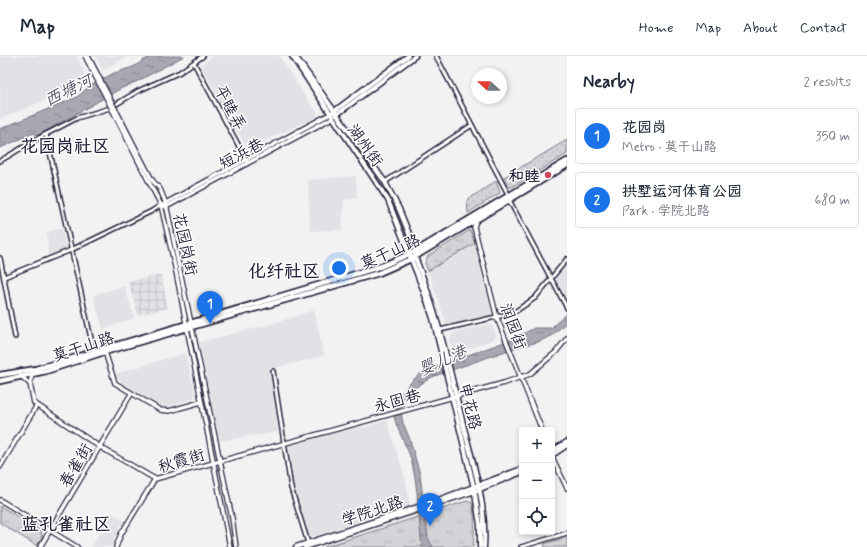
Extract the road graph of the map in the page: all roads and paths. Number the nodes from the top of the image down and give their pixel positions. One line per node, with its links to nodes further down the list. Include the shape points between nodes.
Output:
1 (87, 56): 18 (street, 花园岗街, bridge)
2 (203, 56): 8 (street)
3 (292, 56): 9 (main road, 湖州街)
4 (296, 56): 9 (main road, 湖州街)
5 (408, 56): 10 (main road)
6 (415, 56): 10 (main road)
7 (436, 56): 12 (street)
8 (194, 63): 13 (street, via 110,108 85,114); 15 (street, 平睦弄)
9 (310, 80): 10 (main road, 湖州街); 11 (main road, 湖州街)
10 (336, 113): 11 (main road); 19 (main road, 湖州街)
11 (331, 116): 15 (street, 短浜巷); 28 (main road, 湖州街, via 380,184)
12 (472, 125): 19 (street); 20 (street)
13 (46, 134): 14 (street); 26 (street)
14 (0, 161)
15 (247, 161): 22 (street, 短浜巷)
16 (567, 161): 20 (main road, 莫干山路)
17 (567, 166): 20 (main road, 莫干山路)
18 (151, 181): 21 (street, 花园岗街); 22 (street, 花园岗街, via 160,189)
19 (385, 182): 27 (main road, 湖州街)
20 (509, 198): 23 (main road, 莫干山路); 27 (main road, 莫干山路); 32 (street)
21 (161, 205): 22 (street); 26 (street); 35 (street, 花园岗街)
22 (166, 205): 35 (street, 花园岗街)
23 (476, 220): 24 (main road, 莫干山路); 25 (street)
24 (469, 225): 25 (street); 28 (main road, 莫干山路)
25 (474, 227): 34 (street, 润园街)
26 (71, 250): 31 (street); 39 (street)
27 (416, 251): 28 (main road, 莫干山路)
28 (412, 257): 35 (main road, 莫干山路); 36 (main road, 申花路, via 432,302); 41 (main road, 申花路)
29 (0, 258): 31 (street)
30 (567, 259): 32 (street)
31 (4, 277): 37 (street)
32 (552, 278): 33 (street); 34 (street, via 525,306 514,313)
33 (567, 308)
34 (497, 318): 36 (street); 46 (street, 润园街)
35 (189, 326): 39 (main road, 莫干山路); 40 (main road, 莫干山路); 51 (street, 花园岗街); 60 (street, 花园岗街)
36 (440, 330): 41 (main road, 申花路)
37 (15, 337)
38 (567, 338): 46 (street, 永固巷, via 542,365)
39 (94, 352): 43 (main road, 莫干山路, via 36,369)
40 (105, 352): 44 (main road, 莫干山路); 49 (street, via 115,383)
41 (445, 360): 50 (main road, 申花路)
42 (272, 371): 55 (street)
43 (0, 375)
44 (32, 375): 45 (main road, 莫干山路); 48 (street)
45 (22, 377): 47 (main road, 莫干山路); 48 (street)
46 (521, 377): 50 (street, 永固巷); 53 (street, 润园街)
47 (0, 381)
48 (30, 384): 52 (street, via 34,403)
49 (131, 394): 51 (street, via 164,411); 57 (street, 春雀街)
50 (454, 397): 55 (street, 永固巷); 68 (main road, 申花路)
51 (201, 402): 61 (street, 花园岗街)
52 (37, 405): 57 (street); 63 (street)
53 (541, 427)
54 (567, 442): 58 (main road)
55 (283, 443): 60 (street, 永固巷); 73 (street, via 291,488)
56 (567, 445): 59 (main road)
57 (100, 447): 66 (street); 71 (street, 春雀街)
58 (555, 449)
59 (555, 454)
60 (219, 460): 61 (street, 秋霞街); 78 (street, 花园岗街)
61 (214, 462): 66 (street, 秋霞街); 77 (street, 花园岗街)
62 (555, 462): 67 (street)
63 (0, 467)
64 (519, 470): 68 (main road, 学院北路)
65 (519, 473): 68 (main road, 学院北路)
66 (155, 479): 76 (street, 秋霞街, via 124,529)
67 (567, 488)
68 (477, 489): 70 (main road, 学院北路); 70 (main road, 学院北路); 80 (main road, 申花路); 81 (main road, 申花路, via 485,530)
69 (0, 500): 71 (street)
70 (416, 509): 73 (main road, 学院北路)
71 (50, 530): 74 (street, 春雀街); 75 (street)
72 (567, 533): 82 (street)
73 (307, 545): 79 (main road, 学院北路)
74 (40, 547)
75 (77, 547)
76 (116, 547)
77 (230, 547)
78 (236, 547)
79 (296, 547)
80 (480, 547)
81 (484, 547)
82 (521, 547)

